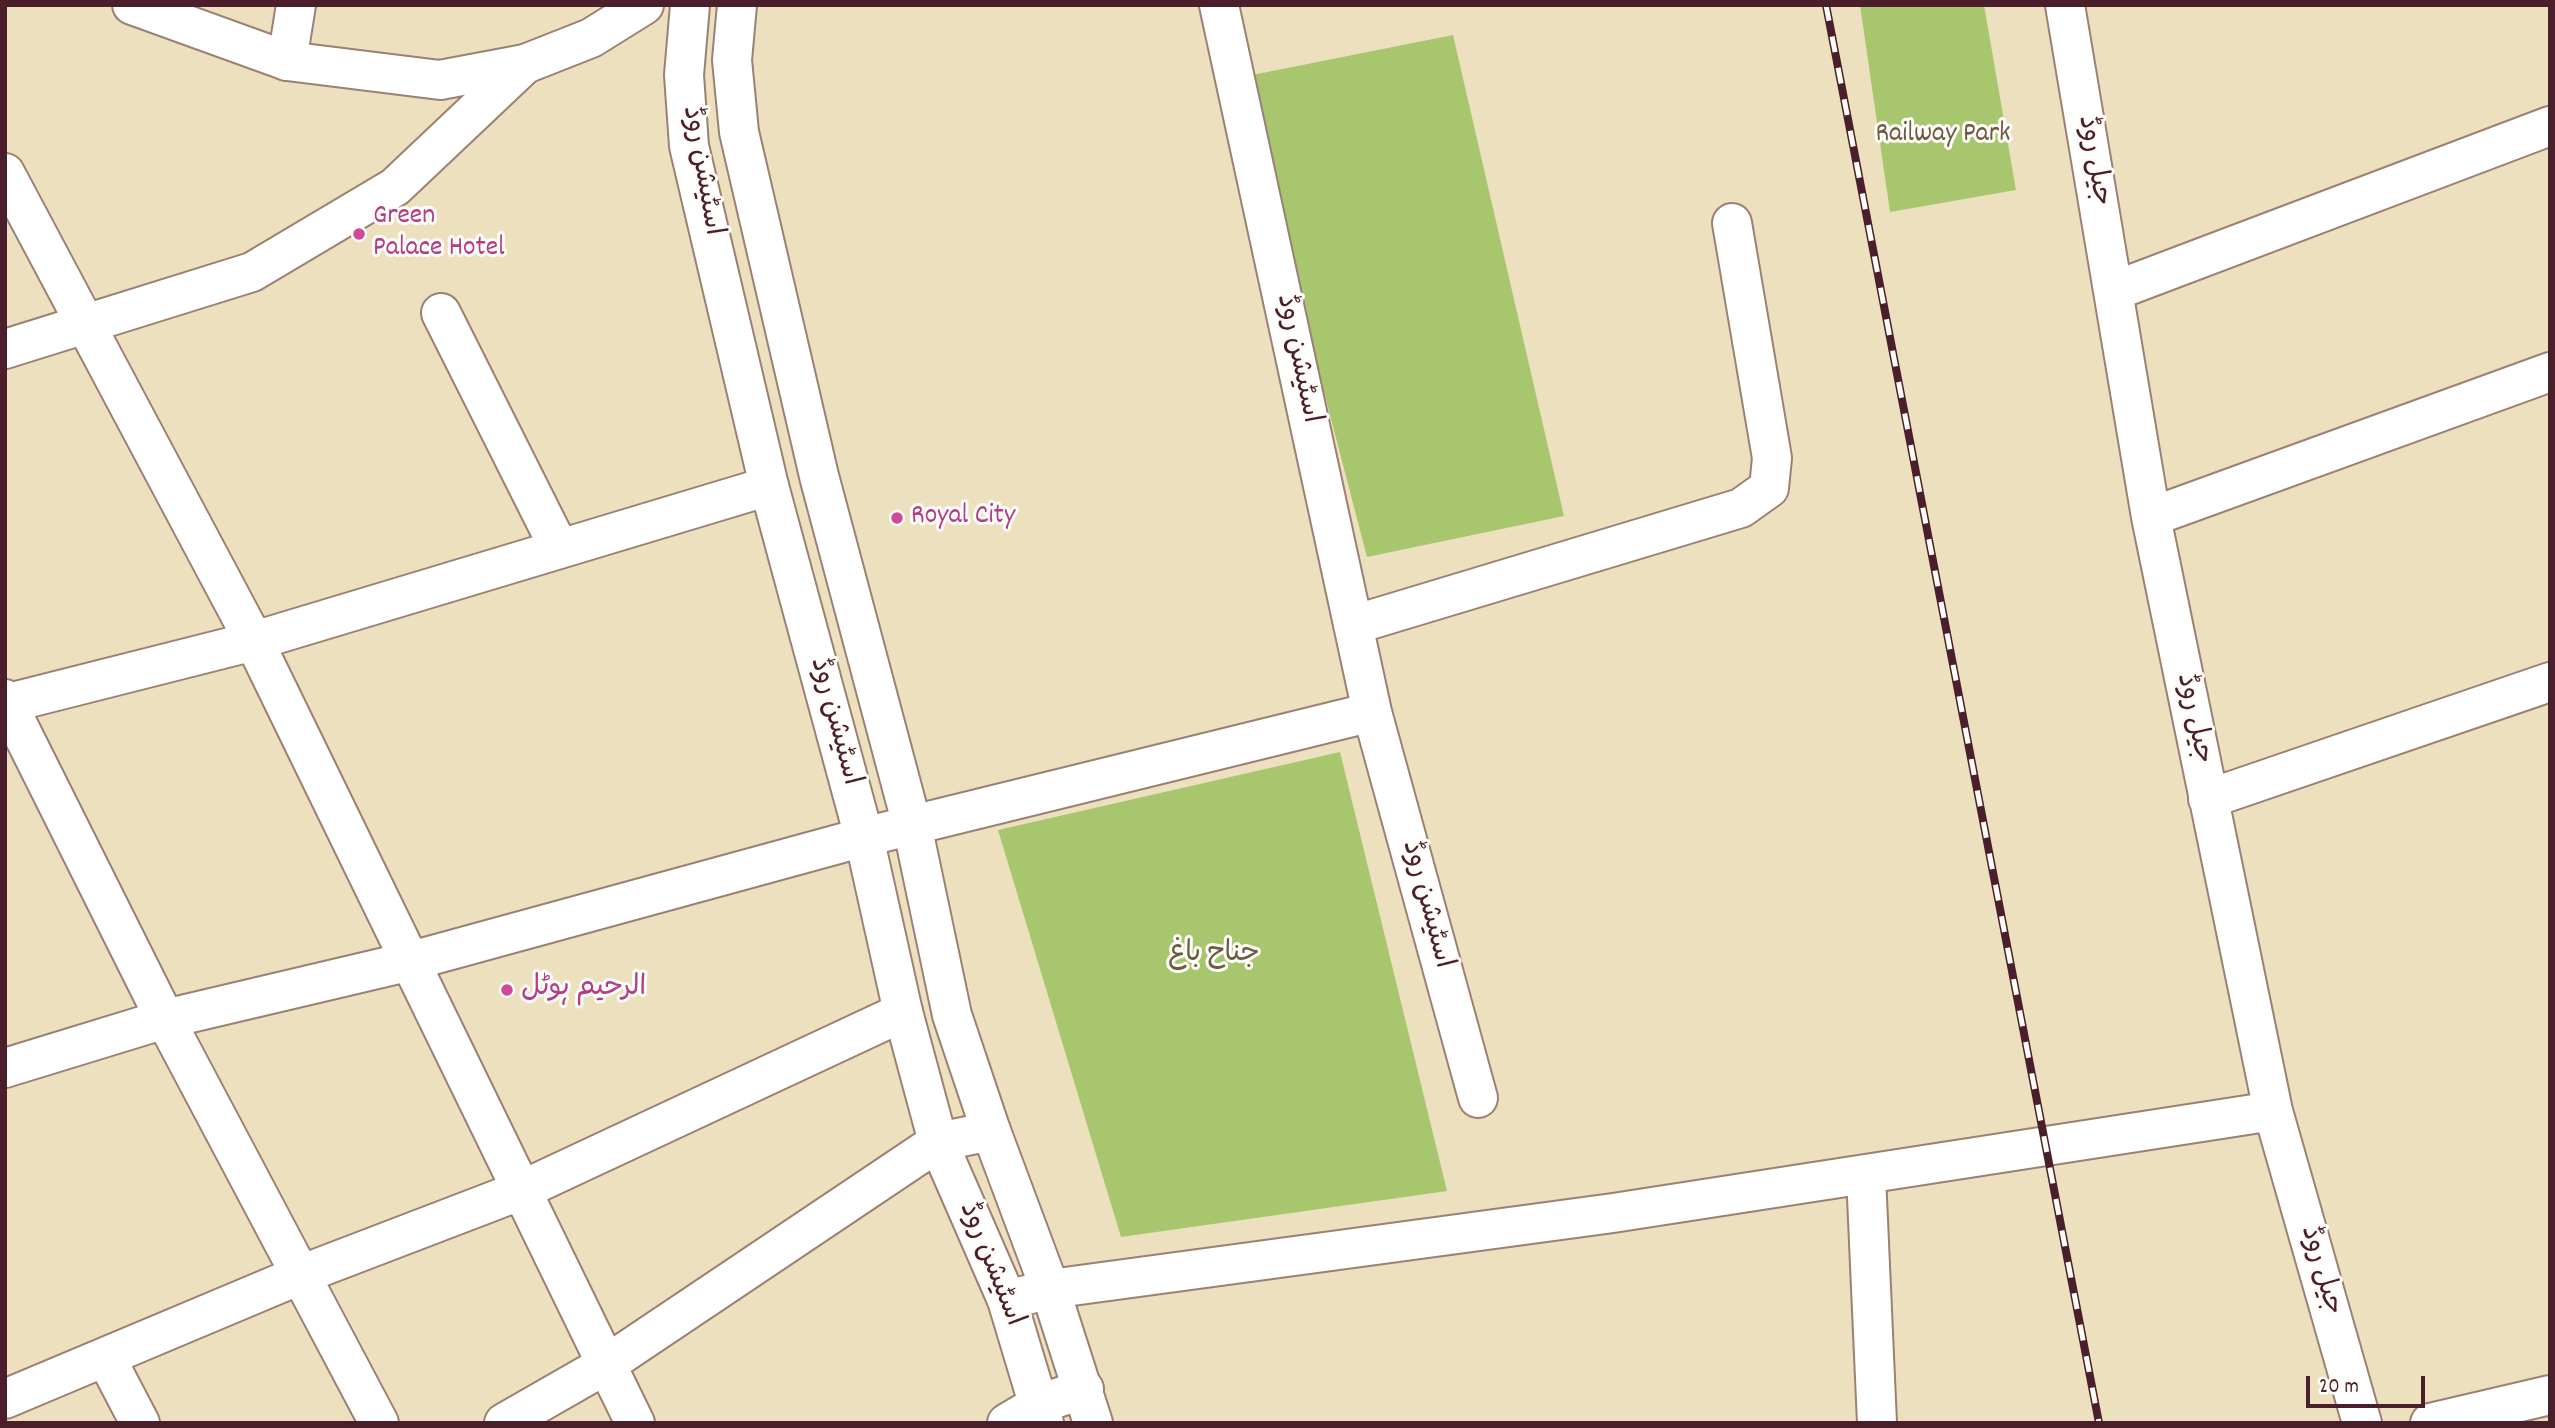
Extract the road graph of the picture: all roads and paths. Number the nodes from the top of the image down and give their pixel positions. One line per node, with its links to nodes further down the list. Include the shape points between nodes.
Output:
1 (132, 5): 8 (street)
2 (296, 5): 8 (street)
3 (644, 5): 9 (street, via 591,38)
4 (690, 5): 18 (street, اسٹیشن روڈ, via 684,75 690,146)
5 (737, 5): 27 (street, اسٹیشن روڈ, via 732,60 739,132 818,476)
6 (1219, 5): 21 (street, اسٹیشن روڈ)
7 (2065, 5): 13 (street, جیل روڈ)
8 (287, 61): 9 (street, via 440,80)
9 (525, 64): 15 (street, via 395,187 252,272)
10 (2550, 126): 13 (street)
11 (5, 173): 15 (street)
12 (1732, 223): 21 (street, via 1772,458 1769,488 1741,508)
13 (2114, 291): 19 (street, جیل روڈ)
14 (441, 313): 20 (street)
15 (87, 326): 16 (street); 22 (street)
16 (5, 349)
17 (2550, 372): 19 (street)
18 (769, 486): 20 (street); 28 (street, اسٹیشن روڈ)
19 (2151, 517): 26 (street, جیل روڈ)
20 (559, 548): 22 (street)
21 (1353, 625): 25 (street, اسٹیشن روڈ)
22 (254, 642): 24 (street); 29 (street)
23 (2550, 682): 26 (street)
24 (6, 702): 31 (street)
25 (1373, 712): 27 (street); 33 (street, اسٹیشن روڈ)
26 (2208, 799): 34 (street, جیل روڈ)
27 (912, 825): 28 (street); 35 (street, اسٹیشن روڈ, via 952,1015)
28 (863, 837): 29 (street); 30 (street, اسٹیشن روڈ)
29 (411, 961): 31 (street); 38 (street)
30 (903, 1012): 36 (street, اسٹیشن روڈ); 38 (street)
31 (165, 1019): 32 (street); 39 (street)
32 (5, 1068)
33 (1478, 1098)
34 (2273, 1111): 37 (street); 53 (street, جیل روڈ)
35 (991, 1131): 36 (street); 40 (street, اسٹیشن روڈ)
36 (938, 1142): 41 (street, اسٹیشن روڈ); 43 (street)
37 (1866, 1175): 40 (street); 52 (street)
38 (522, 1190): 39 (street); 43 (street)
39 (300, 1275): 42 (street); 49 (street)
40 (1050, 1289): 41 (street); 46 (street, اسٹیشن روڈ)
41 (1007, 1300): 47 (street, اسٹیشن روڈ)
42 (106, 1358): 45 (street); 48 (street)
43 (607, 1364): 50 (street); 51 (street)
44 (2550, 1395): 54 (street)
45 (5, 1399)
46 (1089, 1406): 47 (street)
47 (1030, 1416)
48 (140, 1423)
49 (379, 1423)
50 (504, 1423)
51 (635, 1423)
52 (1877, 1423)
53 (2362, 1423)
54 (2430, 1423)

